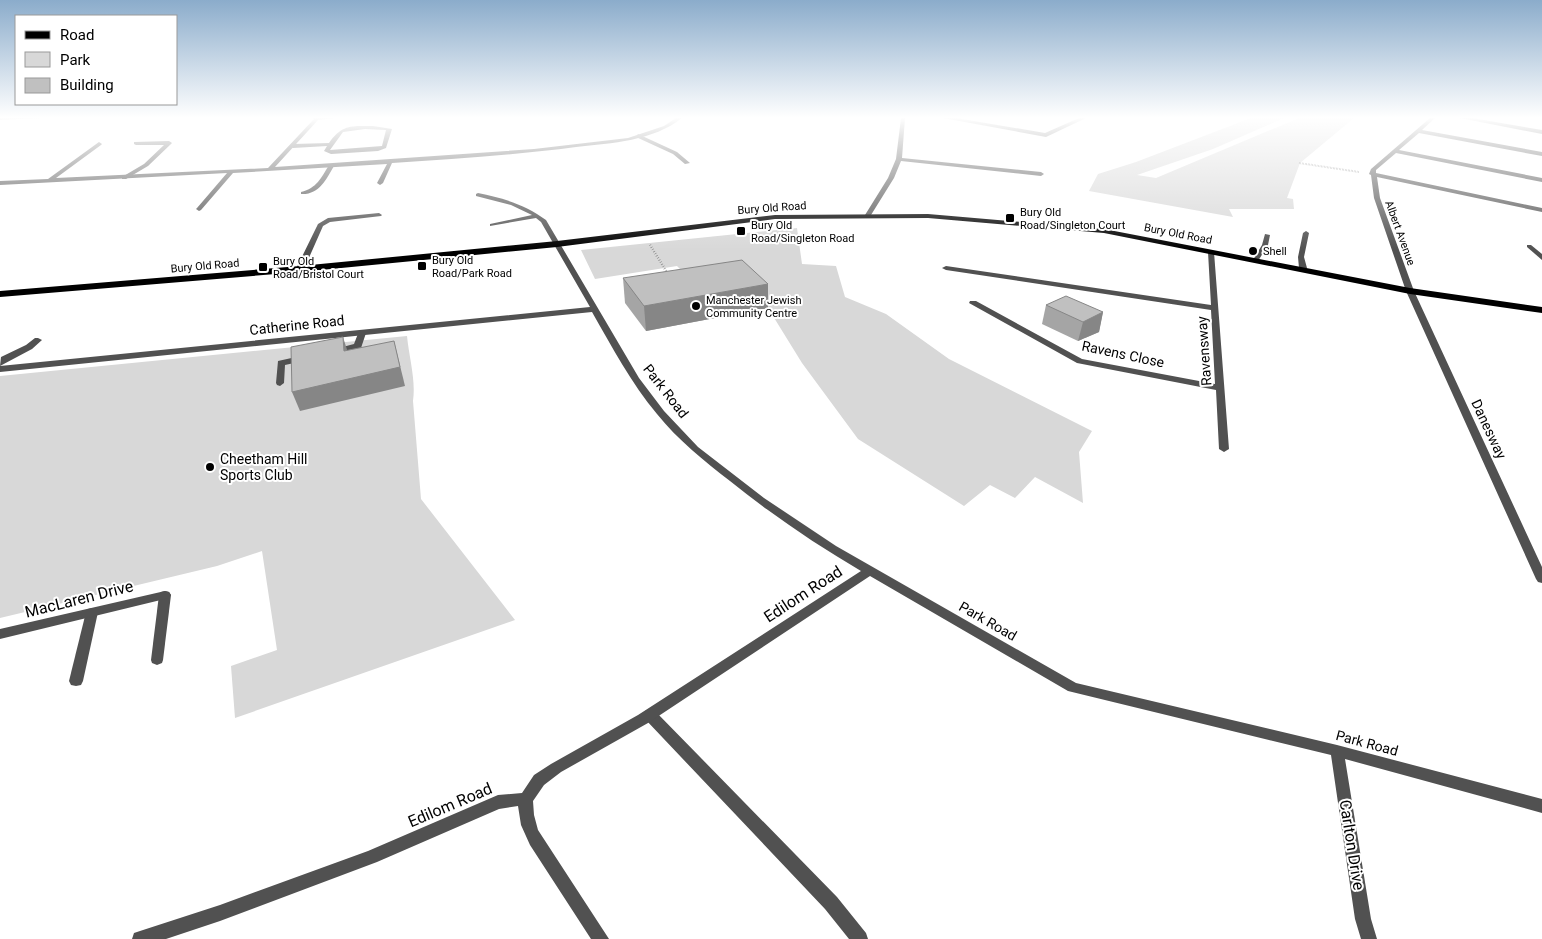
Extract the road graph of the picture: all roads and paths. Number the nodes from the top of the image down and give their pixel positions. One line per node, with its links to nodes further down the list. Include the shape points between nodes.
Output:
1 (74, 162): 17 (street)
2 (149, 162): 15 (street)
3 (277, 162): 11 (street)
4 (390, 162): 10 (street); 19 (street)
5 (898, 162): 25 (street)
6 (926, 162): 13 (street)
7 (1382, 162): 14 (street)
8 (1449, 162): 16 (street)
9 (1300, 163): 14 (path)
10 (331, 166): 11 (street); 20 (street, via 314,192)
11 (270, 169): 12 (street)
12 (231, 172): 15 (street); 22 (street)
13 (1041, 174)
14 (1372, 174): 23 (street); 40 (street, Albert Avenue, via 1377,198)
15 (124, 178): 17 (street)
16 (1542, 180)
17 (48, 181): 18 (street)
18 (0, 183)
19 (380, 183)
20 (303, 193)
21 (478, 195): 26 (street, via 504,200)
22 (199, 209)
23 (1542, 210)
24 (379, 215): 38 (street, via 328,220 320,225)
25 (868, 215): 31 (main road, Bury Old Road, via 775,217); 33 (main road, Bury Old Road, via 1032,223 1104,231)
26 (538, 216): 27 (street); 31 (street, Park Road)
27 (492, 225)
28 (1306, 234): 37 (street)
29 (1267, 235): 35 (street, via 1265,246)
30 (648, 241): 39 (path)
31 (556, 244): 38 (main road, Bury Old Road); 43 (street, Park Road)
32 (1528, 246): 34 (street)
33 (1211, 252): 35 (main road, Bury Old Road); 44 (street, Ravensway)
34 (1542, 258)
35 (1256, 260): 37 (main road, Bury Old Road)
36 (946, 268): 44 (street)
37 (1302, 268): 40 (main road, Bury Old Road)
38 (300, 269): 41 (main road, Bury Old Road)
39 (668, 275)
40 (1410, 291): 45 (main road, Bury Old Road); 56 (street, Danesway)
41 (0, 294)
42 (974, 303): 53 (street, Ravens Close, via 1080,362)
43 (596, 308): 46 (street, Catherine Road); 55 (street, Park Road, via 635,379 695,449 760,500)
44 (1215, 308): 53 (street, Ravensway)
45 (1542, 310)
46 (362, 333): 48 (street, via 358,346); 51 (street, Catherine Road)
47 (38, 340): 50 (street)
48 (329, 353)
49 (310, 357): 52 (street, via 281,363)
50 (0, 363)
51 (0, 369)
52 (280, 383)
53 (1220, 388): 54 (street, Ravensway)
54 (1224, 449)
55 (870, 571): 61 (street, Edilom Road); 62 (street, Park Road, via 1073,687)
56 (1542, 579)
57 (92, 612): 58 (street, MacLaren Drive); 59 (street, MacLaren Drive, via 165,594); 60 (street)
58 (0, 634)
59 (157, 660)
60 (76, 681)
61 (650, 715): 63 (street, Edilom Road, via 556,768 540,780); 67 (street, via 831,904)
62 (1337, 751): 64 (street, Park Road); 68 (street, Carlton Drive, via 1363,919)
63 (526, 799): 65 (street, Edilom Road, via 498,802 371,858); 66 (street, via 527,824 535,840)
64 (1542, 806)
65 (140, 939)
66 (601, 939)
67 (860, 939)
68 (1369, 939)

